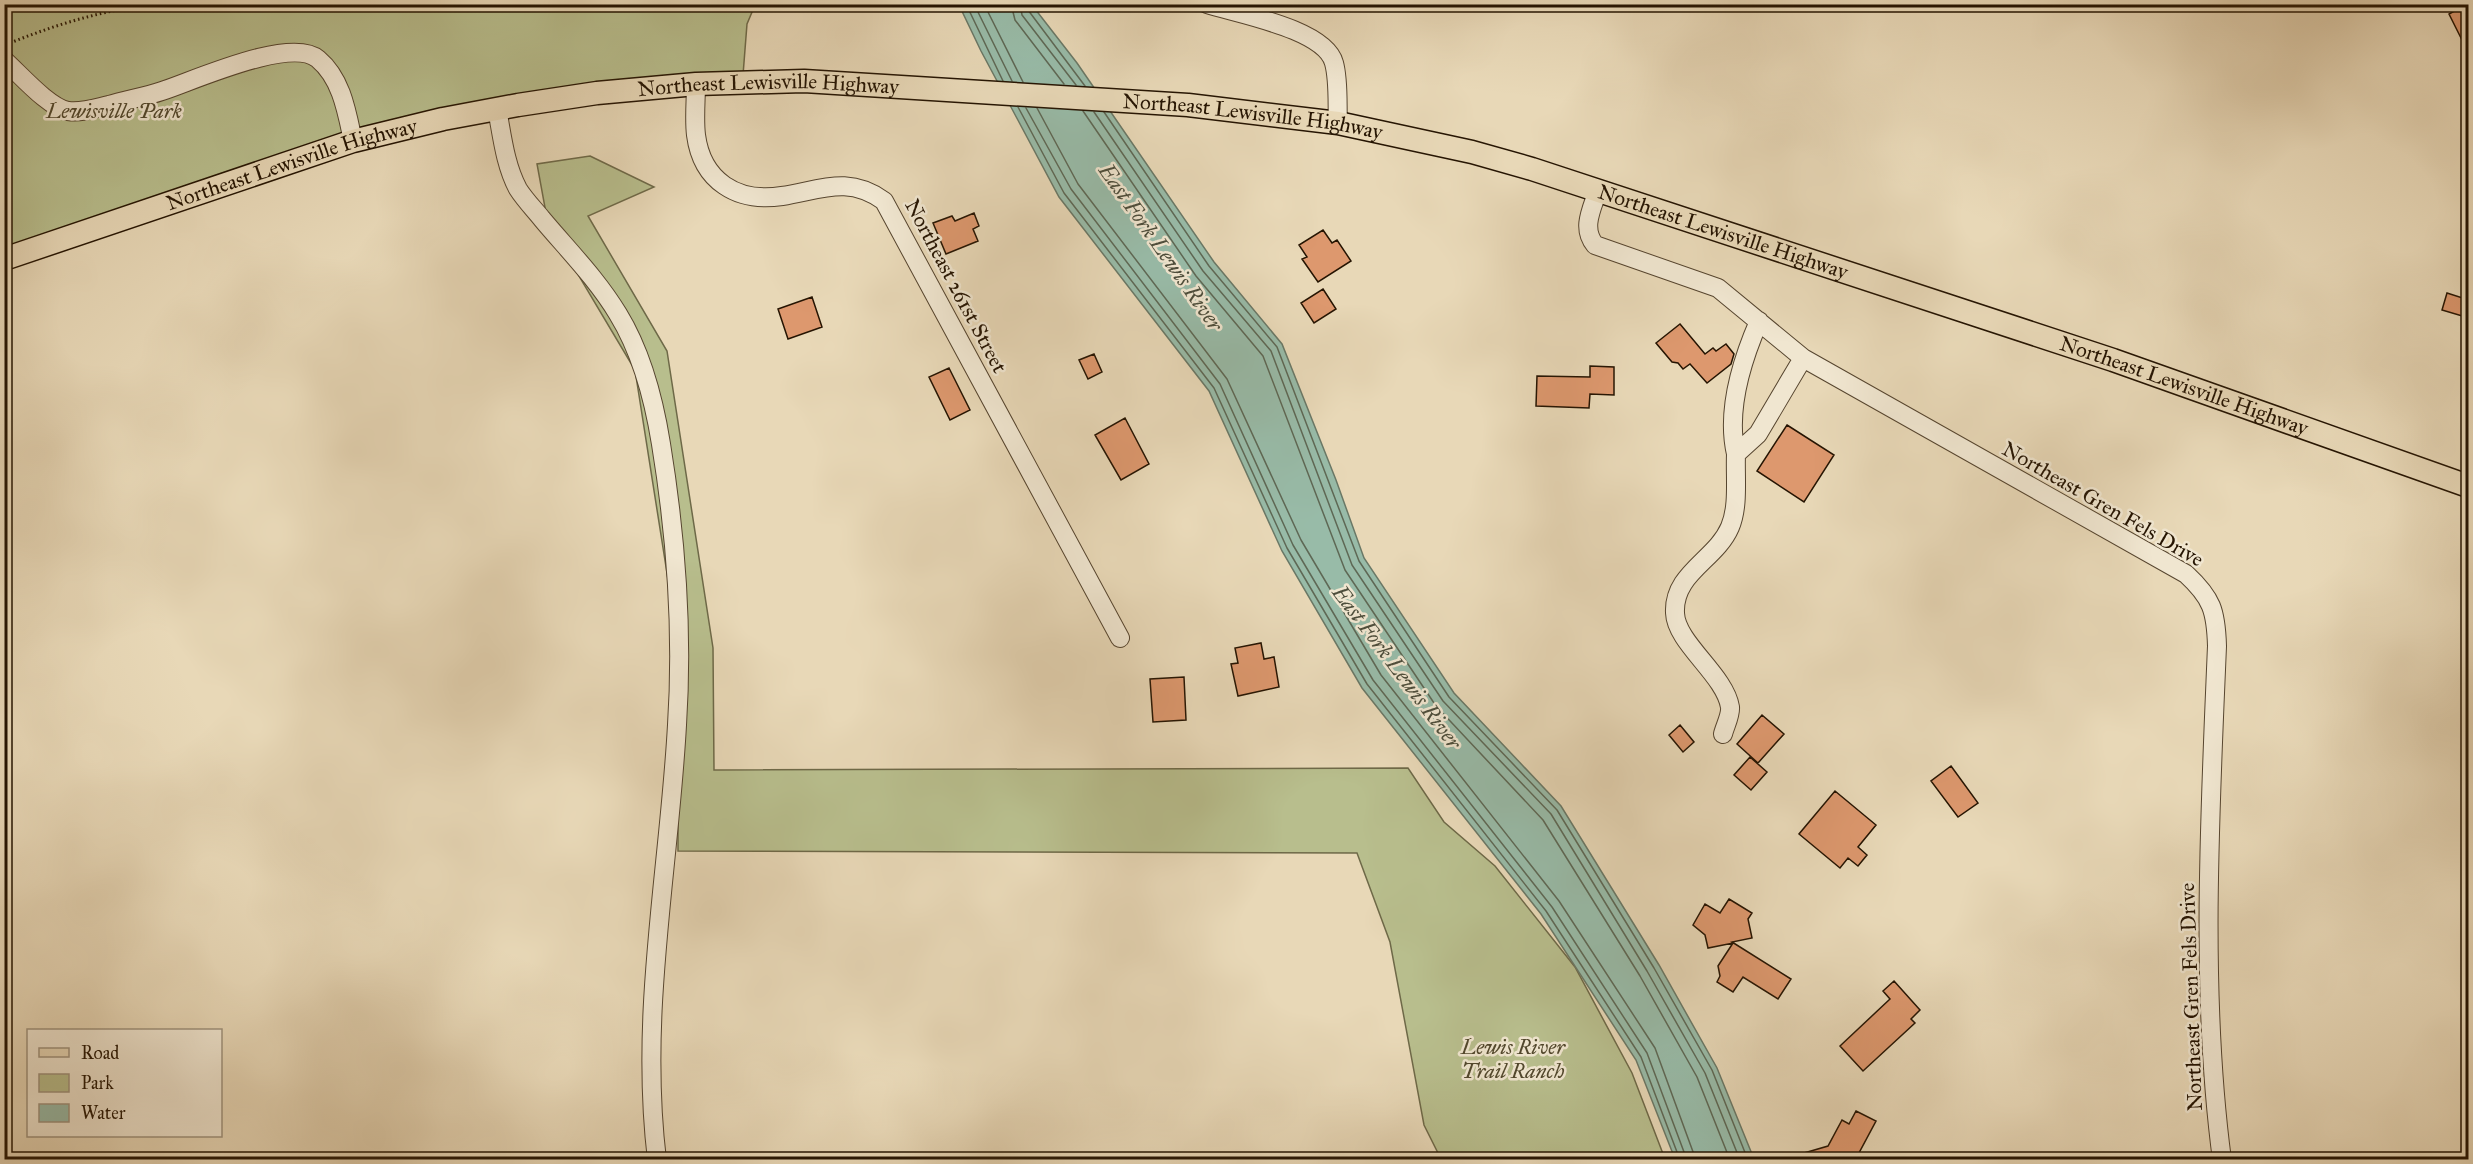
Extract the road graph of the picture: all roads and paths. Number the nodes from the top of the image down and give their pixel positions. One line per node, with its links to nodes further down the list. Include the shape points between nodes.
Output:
1 (155, 4): 3 (path, via 116,9 51,27)
2 (1207, 4): 7 (street, via 1295,30 1328,50 1334,63)
3 (4, 48)
4 (4, 60): 8 (street, via 53,104 68,111 84,111 161,92 265,56 294,52 317,57 335,79)
5 (696, 84): 6 (main road, Northeast Lewisville Highway, via 597,93); 7 (main road, Northeast Lewisville Highway, via 804,81 1188,105); 15 (street, Northeast 261st Street, via 699,151 709,171 726,189 750,197 780,197 857,186 884,201)
6 (497, 109): 8 (main road, Northeast Lewisville Highway); 17 (street, via 510,170 519,190 619,315 650,389 661,443 678,653 677,724 650,1013 650,1089)
7 (1338, 123): 9 (main road, Northeast Lewisville Highway, via 1472,152)
8 (353, 141): 10 (main road, Northeast Lewisville Highway)
9 (1598, 190): 11 (street, Northeast Gren Fels Drive, via 1588,224 1588,237 1595,244 1718,288); 14 (main road, Northeast Lewisville Highway, via 2113,360)
10 (4, 259)
11 (1759, 321): 12 (street, Northeast Gren Fels Drive); 13 (street, via 1746,350 1738,390 1732,435)
12 (1803, 358): 13 (street, via 1758,434); 18 (street, Northeast Gren Fels Drive, via 2186,574 2206,592 2216,618 2217,646 2210,841 2212,1012)
13 (1736, 454): 16 (street, via 1731,525 1720,544 1690,573 1676,596 1675,616 1722,687 1730,709)
14 (2469, 486)
15 (1120, 638)
16 (1723, 734)
17 (657, 1160)
18 (2222, 1160)

